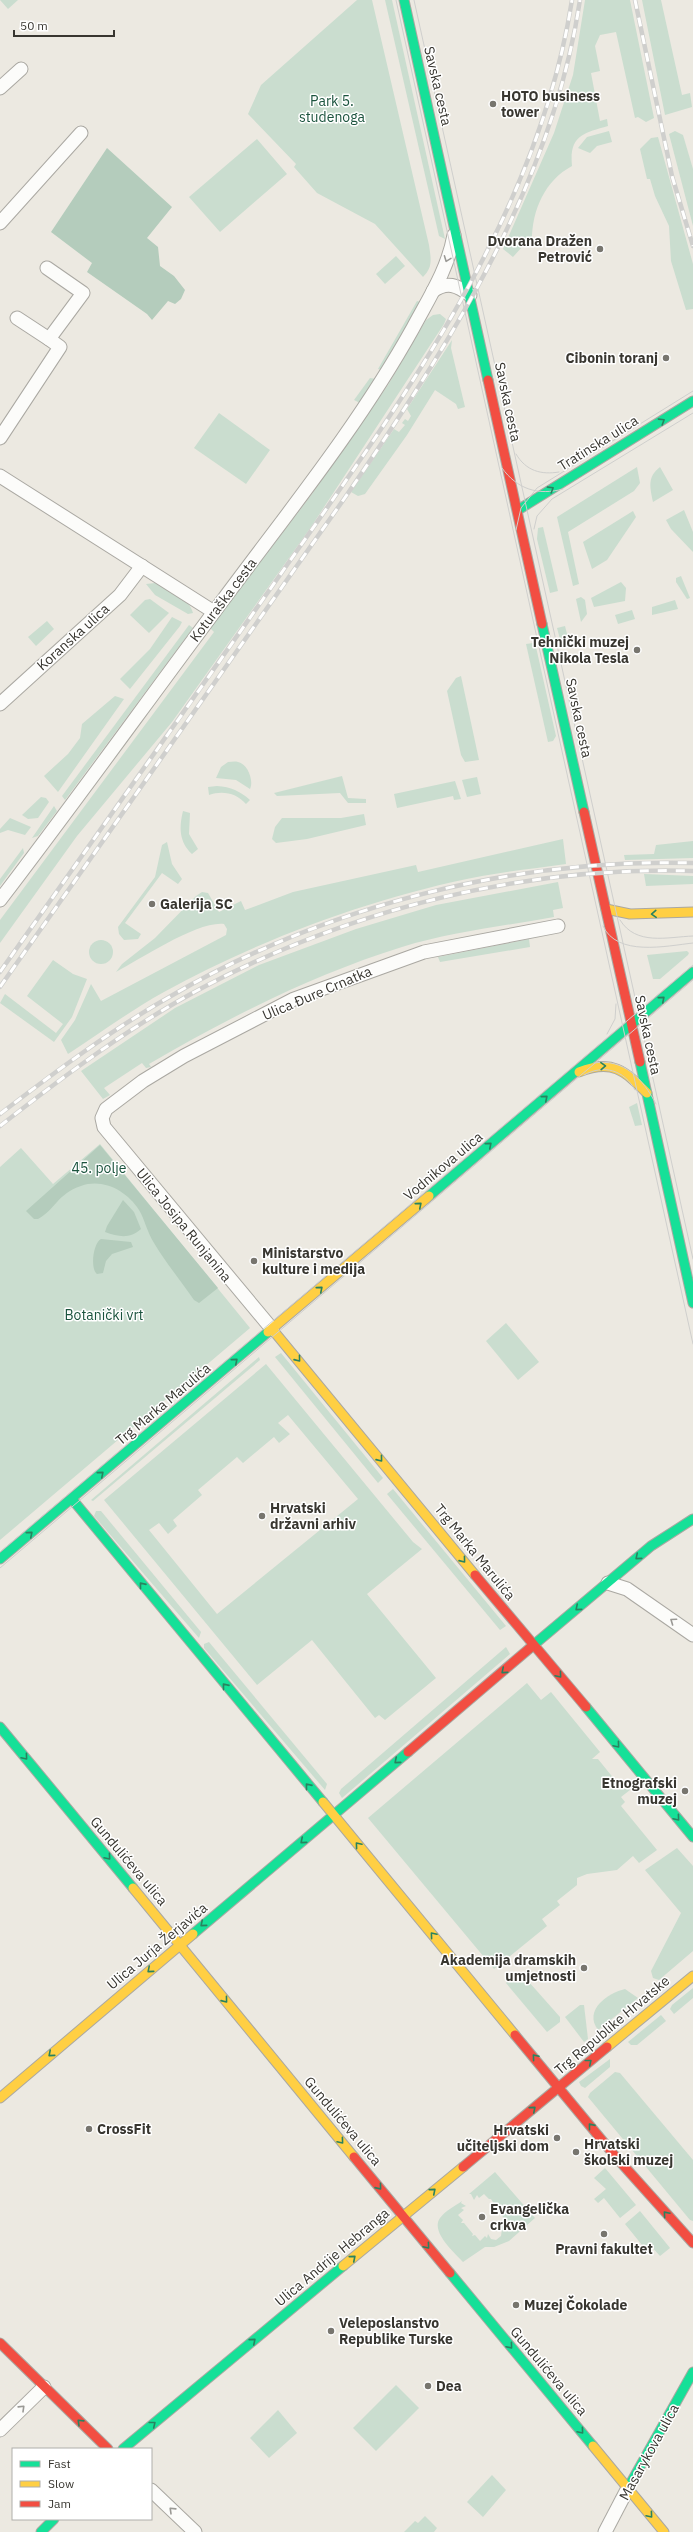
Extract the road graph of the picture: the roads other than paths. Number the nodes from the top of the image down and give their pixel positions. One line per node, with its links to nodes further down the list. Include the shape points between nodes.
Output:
1 (404, 0): 6 (street, Savska cesta)
2 (21, 69): 3 (street)
3 (0, 88)
4 (80, 133): 5 (street)
5 (0, 223)
6 (455, 226): 8 (street, Koturaška cesta, one-way to 8, via 449,256); 9 (street, Savska cesta)
7 (47, 268): 11 (street, via 83,293)
8 (433, 291): 9 (street, via 448,284); 17 (street, Koturaška cesta, via 391,368 360,414)
9 (470, 295): 15 (street, Savska cesta)
10 (17, 318): 11 (street)
11 (50, 339): 13 (street, via 60,347)
12 (693, 401): 15 (street, Tratinska ulica, one-way to 12)
13 (0, 438)
14 (0, 476): 16 (street)
15 (518, 510): 20 (street, Savska cesta)
16 (142, 566): 17 (street); 18 (street, Koranska ulica, via 120,595)
17 (214, 612): 19 (street, Koturaška cesta)
18 (0, 704)
19 (0, 900)
20 (606, 909): 21 (street, one-way to 20, via 635,914); 24 (street, Savska cesta)
21 (693, 912)
22 (558, 926): 27 (street, Ulica Đure Crnatka, via 424,952 294,999 184,1056 143,1081 113,1103)
23 (693, 972): 24 (street, Vodnikova ulica, one-way to 23)
24 (632, 1024): 25 (street, Vodnikova ulica); 26 (street, Savska cesta)
25 (567, 1079): 26 (street, one-way to 26, via 589,1068 607,1065 622,1070); 29 (street, Vodnikova ulica, one-way to 25)
26 (647, 1093): 28 (street, Savska cesta)
27 (102, 1118): 29 (street, Ulica Josipa Runjanina, via 104,1127 111,1136)
28 (693, 1303)
29 (272, 1329): 30 (street, Trg Marka Marulića, one-way to 29); 35 (street, Trg Marka Marulića, one-way to 35)
30 (72, 1499): 32 (street, Trg Marka Marulića, one-way to 30); 37 (street, one-way to 30)
31 (692, 1515): 33 (street, Ulica Jurja Žerjavića, one-way to 33)
32 (0, 1559)
33 (608, 1583): 34 (street, one-way to 33, via 627,1589); 35 (street, Ulica Jurja Žerjavića, one-way to 35)
34 (693, 1635)
35 (534, 1646): 37 (street, Ulica Jurja Žerjavića, one-way to 37); 38 (street, Trg Marka Marulića, one-way to 38)
36 (0, 1727): 39 (street, Gundulićeva ulica, one-way to 39)
37 (333, 1816): 39 (street, Ulica Jurja Žerjavića, one-way to 39); 41 (street, one-way to 37)
38 (693, 1836)
39 (180, 1944): 42 (street, Ulica Jurja Žerjavića, one-way to 42); 43 (street, Gundulićeva ulica, one-way to 43)
40 (693, 1976): 41 (street, Trg Republike Hrvatske, one-way to 40)
41 (560, 2087): 43 (street, Ulica Andrije Hebranga, one-way to 41); 44 (street, Trg Republike Hrvatske, one-way to 41, via 615,2156)
42 (0, 2098)
43 (402, 2216): 50 (street, Ulica Andrije Hebranga, one-way to 43); 51 (street, Gundulićeva ulica, one-way to 51)
44 (693, 2243)
45 (0, 2343): 47 (street)
46 (693, 2372): 51 (street, Masarykova ulica)
47 (44, 2387): 48 (street, one-way to 47); 49 (street, one-way to 47)
48 (0, 2430)
49 (107, 2448)
50 (124, 2448)
51 (628, 2488): 56 (street, Masarykova ulica); 57 (street, Gundulićeva ulica, one-way to 57)
52 (152, 2491): 55 (street, one-way to 52)
53 (53, 2520): 54 (street)
54 (41, 2532)
55 (195, 2532)
56 (605, 2532)
57 (664, 2532)

